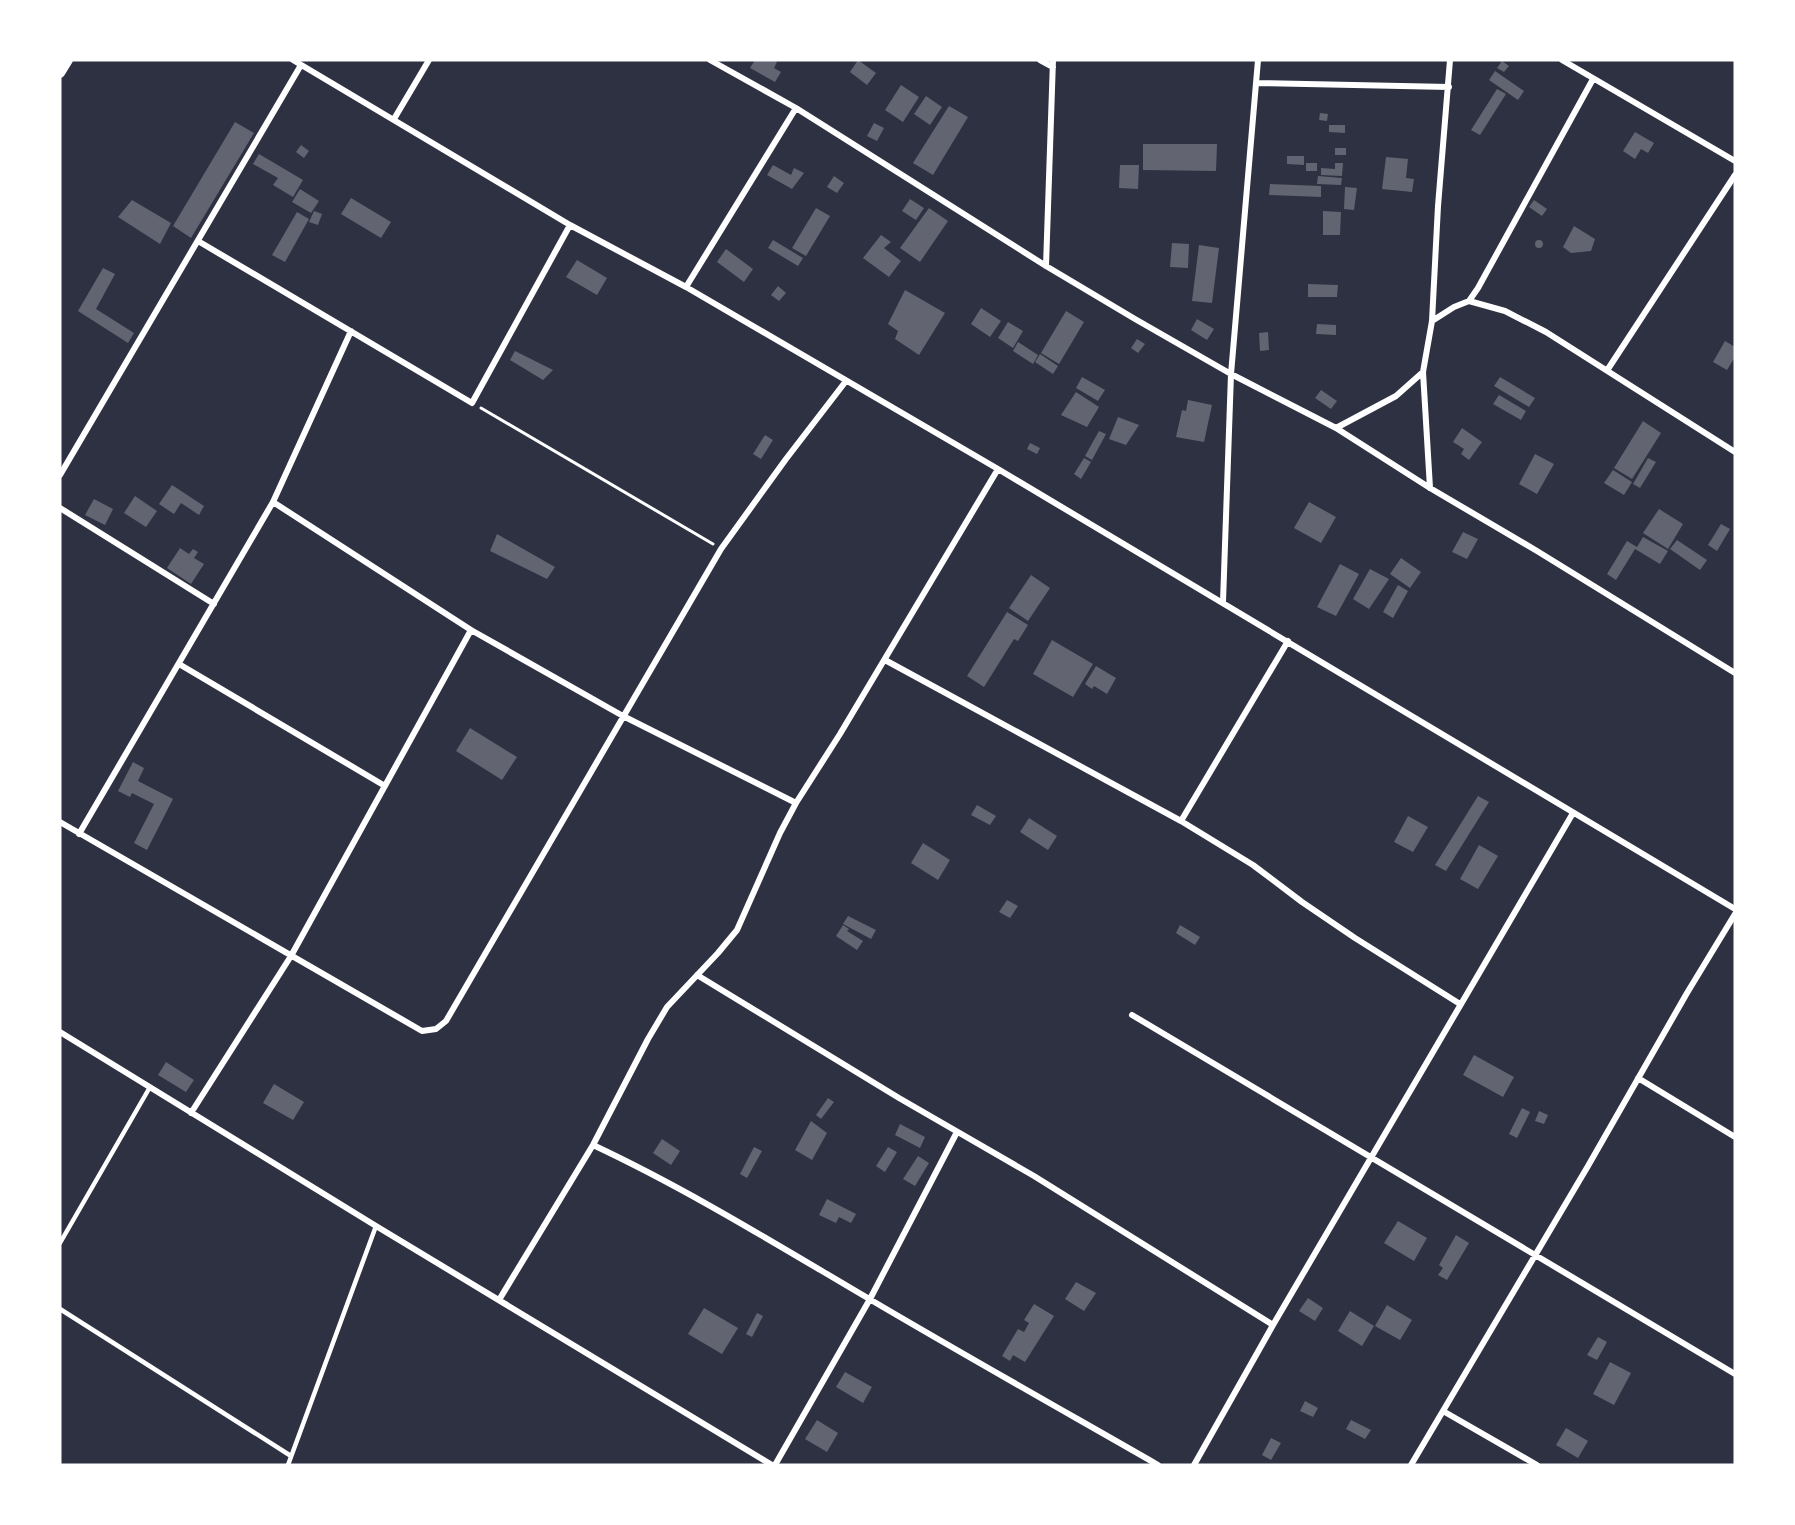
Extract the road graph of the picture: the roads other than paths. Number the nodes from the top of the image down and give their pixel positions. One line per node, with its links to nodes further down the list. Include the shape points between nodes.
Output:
1 (68, 60): 11 (street)
2 (293, 60): 10 (street)
3 (429, 60): 16 (street)
4 (710, 60): 15 (street)
5 (1040, 60): 9 (street)
6 (1258, 60): 13 (street)
7 (1450, 60): 14 (street)
8 (1562, 60): 12 (street)
9 (1053, 64): 21 (street)
10 (301, 65): 16 (street); 20 (street)
11 (60, 73)
12 (1593, 78): 17 (street); 23 (street)
13 (1256, 83): 14 (street); 28 (street)
14 (1449, 87): 24 (street)
15 (796, 108): 21 (street); 22 (street)
16 (394, 119): 19 (street)
17 (1735, 161)
18 (1735, 175): 26 (street)
19 (570, 225): 22 (street); 25 (street, via 471,403)
20 (198, 241): 25 (street); 33 (street)
21 (1046, 266): 28 (street)
22 (686, 287): 29 (street)
23 (1469, 301): 24 (street); 26 (street, via 1523,319)
24 (1432, 321): 27 (street)
25 (351, 332): 35 (street)
26 (1608, 369): 31 (street)
27 (1423, 372): 30 (street, via 1396,396); 34 (street)
28 (1231, 374): 30 (street); 37 (street)
29 (846, 381): 32 (street); 44 (street, via 722,549)
30 (1336, 428): 34 (street)
31 (1735, 452)
32 (998, 469): 37 (street); 41 (street)
33 (60, 475)
34 (1430, 488): 43 (street)
35 (273, 502): 38 (street); 39 (street)
36 (60, 508): 38 (street)
37 (1223, 602): 40 (street)
38 (214, 604): 42 (street)
39 (471, 630): 44 (street); 45 (street)
40 (1288, 641): 47 (street); 48 (street)
41 (885, 660): 46 (street); 48 (street)
42 (178, 664): 45 (street); 50 (street)
43 (1735, 673)
44 (623, 716): 46 (street); 53 (street, via 446,1021 436,1029 422,1031)
45 (385, 786): 53 (street)
46 (796, 803): 54 (street, via 737,930)
47 (1573, 813): 51 (street); 55 (street)
48 (1181, 821): 55 (street)
49 (60, 822): 50 (street)
50 (79, 834): 53 (street)
51 (1735, 909)
52 (1735, 914): 58 (street)
53 (291, 956): 60 (street)
54 (697, 975): 61 (street); 63 (street, via 667,1007)
55 (1460, 1004): 64 (street)
56 (1132, 1015): 64 (street)
57 (60, 1032): 59 (street)
58 (1638, 1078): 62 (street); 67 (street)
59 (150, 1087): 60 (street); 66 (lane)
60 (191, 1113): 65 (street)
61 (957, 1132): 68 (street); 71 (street)
62 (1735, 1137)
63 (593, 1145): 68 (street, via 652,1172); 69 (street)
64 (1372, 1157): 67 (street); 71 (street)
65 (376, 1226): 69 (street); 74 (lane)
66 (60, 1243)
67 (1535, 1254): 72 (street); 73 (street)
68 (870, 1299): 76 (street); 77 (street)
69 (499, 1300): 76 (street)
70 (60, 1309): 74 (lane)
71 (1273, 1325): 78 (street)
72 (1735, 1374)
73 (1443, 1411): 79 (street); 80 (street)
74 (291, 1456): 75 (lane)
75 (288, 1465)
76 (774, 1465)
77 (1158, 1465)
78 (1194, 1465)
79 (1411, 1465)
80 (1537, 1465)

